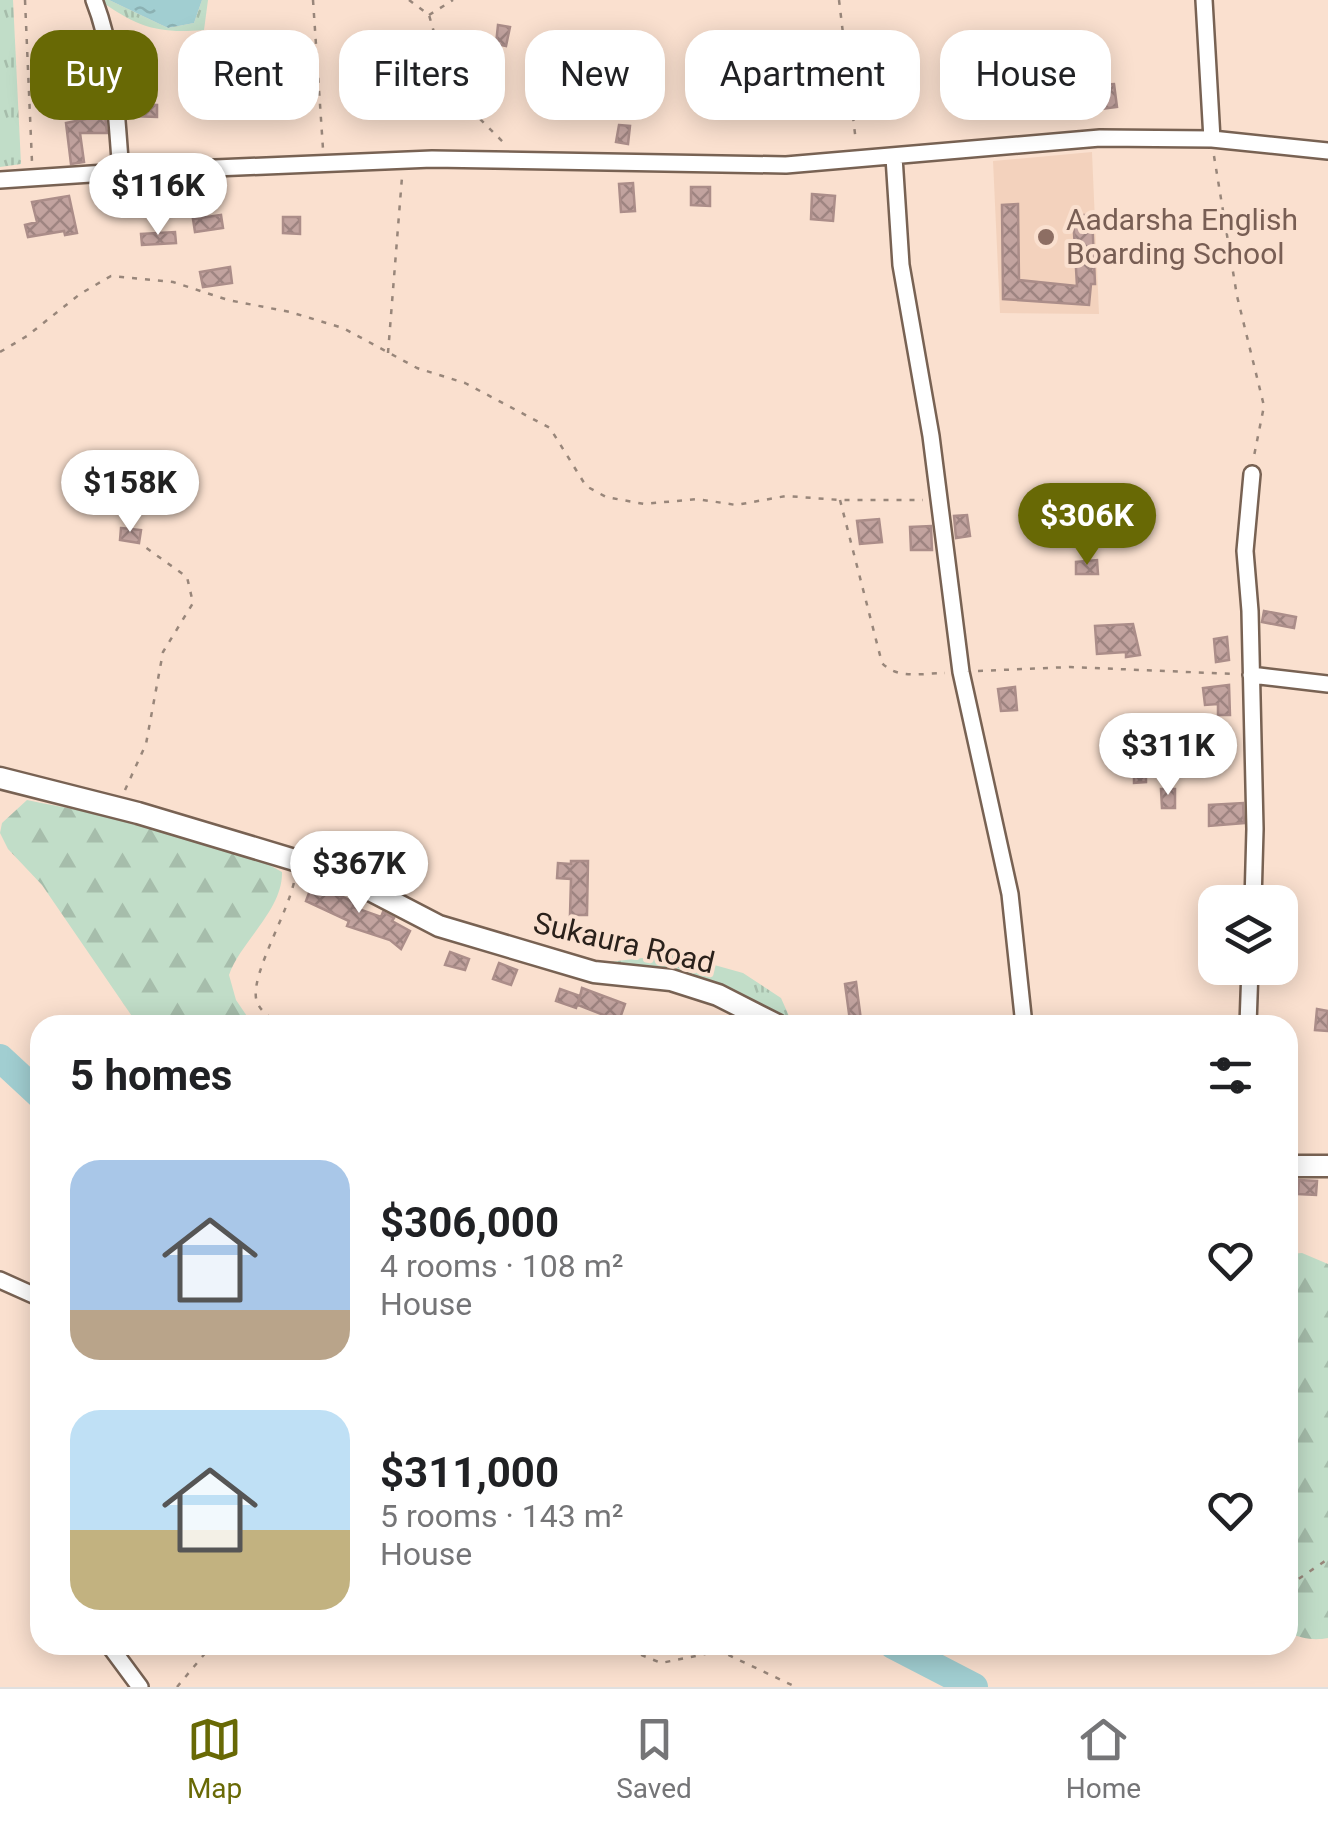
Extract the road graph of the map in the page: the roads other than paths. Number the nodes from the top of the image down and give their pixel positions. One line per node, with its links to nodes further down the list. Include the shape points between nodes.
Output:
1 (94, 0): 6 (street, via 110,63)
2 (1204, 0): 3 (street)
3 (1212, 139): 4 (street); 5 (street, via 1100,138)
4 (1328, 151)
5 (894, 157): 6 (street, via 786,165 404,160); 15 (street, via 902,265 961,672 1010,894)
6 (121, 172): 7 (street)
7 (0, 180)
8 (1252, 474): 9 (street, via 1245,551)
9 (1252, 675): 10 (street); 12 (street)
10 (1328, 684)
11 (0, 778): 14 (street, Sukaura Road, via 298,860 440,926 594,972 671,980)
12 (1254, 885)
13 (1249, 985): 16 (street)
14 (758, 1015)
15 (1023, 1015)
16 (1248, 1015)
17 (1298, 1166): 18 (street)
18 (1328, 1166)
19 (0, 1280): 20 (street)
20 (30, 1294)
21 (116, 1655): 22 (street)
22 (140, 1687)

